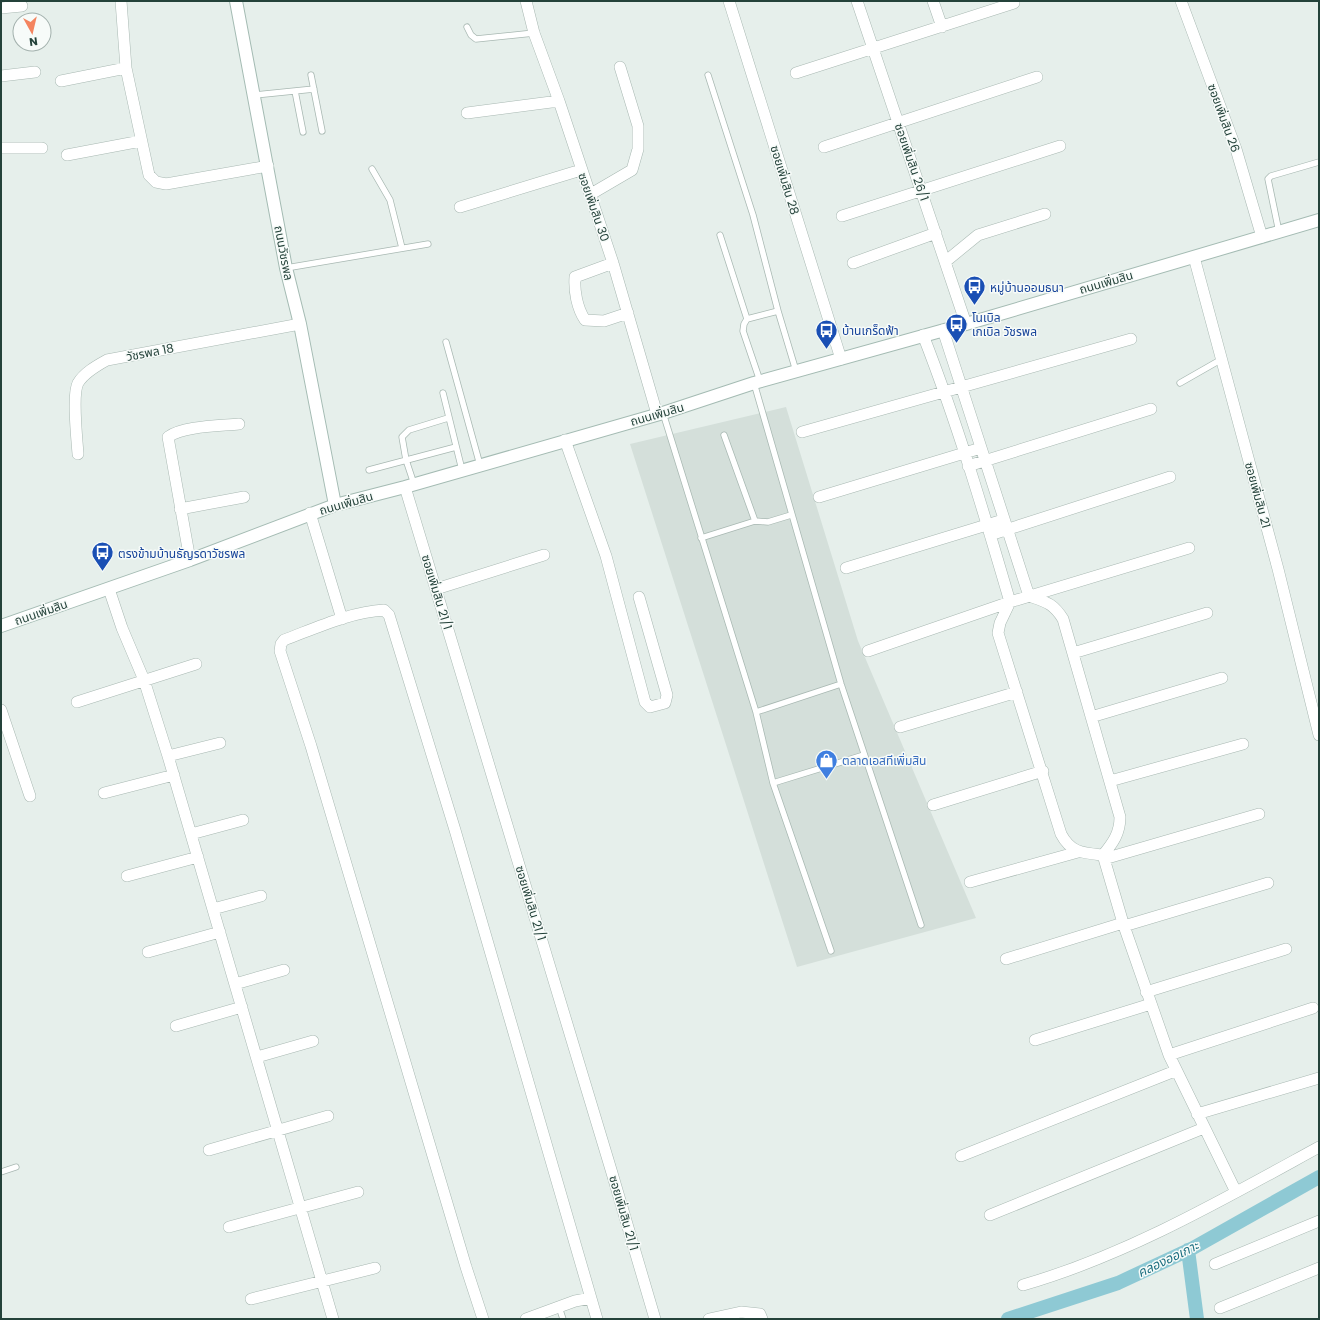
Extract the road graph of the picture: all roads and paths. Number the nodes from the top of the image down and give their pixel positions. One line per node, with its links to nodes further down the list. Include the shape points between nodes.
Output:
1 (121, 1): 16 (street)
2 (236, 1): 26 (street, ถนนวัชรพล)
3 (526, 1): 13 (street, ซอยเพิ่มสิน 30)
4 (729, 1): 68 (street, ซอยเพิ่มสิน 28)
5 (857, 1): 14 (street, ซอยเพิ่มสิน 26/1)
6 (933, 1): 12 (street)
7 (1181, 1): 51 (street, ซอยเพิ่มสิน 26, via 1236,149)
8 (1014, 3): 12 (street)
9 (22, 6): 10 (street)
10 (1, 8)
11 (467, 27): 13 (lane, via 476,39)
12 (942, 27): 14 (street)
13 (534, 33): 27 (street, ซอยเพิ่มสิน 30)
14 (873, 48): 18 (street); 29 (street, ซอยเพิ่มสิน 26/1)
15 (620, 67): 43 (street, via 638,126 638,149 632,170)
16 (126, 68): 23 (street); 32 (street)
17 (35, 72): 21 (street)
18 (796, 73)
19 (708, 74): 59 (lane, via 753,215)
20 (311, 75): 24 (lane)
21 (1, 76)
22 (1037, 77): 29 (street)
23 (61, 81)
24 (314, 89): 25 (lane); 30 (lane)
25 (295, 91): 26 (lane); 31 (lane)
26 (255, 95): 39 (street, ถนนวัชรพล)
27 (559, 101): 28 (street); 41 (street, ซอยเพิ่มสิน 30)
28 (467, 113)
29 (898, 122): 34 (street); 42 (street, ซอยเพิ่มสิน 26/1)
30 (322, 131)
31 (303, 132)
32 (141, 142): 37 (street); 39 (street, via 149,175 156,182 166,184)
33 (1060, 146): 42 (street)
34 (824, 147)
35 (1, 148): 36 (street)
36 (42, 148)
37 (67, 155)
38 (1319, 162): 48 (lane, via 1268,179)
39 (268, 166): 58 (street, ถนนวัชรพล)
40 (372, 169): 53 (lane, via 390,200)
41 (581, 170): 43 (street, ซอยเพิ่มสิน 30); 44 (street)
42 (921, 191): 46 (street); 49 (street, ซอยเพิ่มสิน 26/1)
43 (591, 194): 56 (street, ซอยเพิ่มสิน 30)
44 (460, 207)
45 (1046, 214): 55 (street, via 978,235)
46 (842, 216)
47 (1319, 220): 48 (street, ถนนเพิ่มสิน)
48 (1279, 232): 51 (street, ถนนเพิ่มสิน)
49 (936, 233): 55 (street, ซอยเพิ่มสิน 26/1); 57 (street)
50 (720, 235): 61 (lane)
51 (1262, 237): 54 (street, ถนนเพิ่มสิน)
52 (428, 244): 53 (lane)
53 (402, 248): 58 (lane)
54 (1194, 257): 63 (street, ถนนเพิ่มสิน); 69 (street, ซอยเพิ่มสิน 21)
55 (945, 262): 63 (street, ซอยเพิ่มสิน 26/1)
56 (613, 263): 60 (street, ซอยเพิ่มสิน 30); 60 (street, via 575,277 575,292 581,314 584,320 600,321)
57 (853, 263)
58 (286, 268): 62 (street, ถนนวัชรพล)
59 (778, 311): 61 (lane); 70 (lane)
60 (628, 313): 77 (street, ซอยเพิ่มสิน 30)
61 (747, 320): 71 (lane, via 743,332)
62 (300, 324): 86 (street, วัชรพล 18, via 107,360 84,375 77,384 75,394); 97 (street, ถนนวัชรพล)
63 (966, 324): 64 (street, ถนนเพิ่มสิน)
64 (944, 330): 65 (street, ถนนเพิ่มสิน); 73 (street)
65 (923, 335): 68 (street, ถนนเพิ่มสิน); 74 (street)
66 (1131, 339): 73 (street)
67 (446, 342): 89 (lane)
68 (841, 359): 70 (street, ถนนเพิ่มสิน)
69 (1222, 359): 72 (lane); 129 (street, ซอยเพิ่มสิน 21)
70 (796, 371): 71 (street, ถนนเพิ่มสิน)
71 (757, 382): 77 (street, ถนนเพิ่มสิน); 100 (lane)
72 (1180, 383)
73 (962, 387): 74 (street); 84 (street)
74 (943, 392): 80 (street); 85 (street)
75 (442, 394): 78 (lane)
76 (1151, 409): 88 (street)
77 (660, 414): 82 (street, ถนนเพิ่มสิน); 104 (lane)
78 (448, 418): 83 (lane); 87 (lane, via 404,433 402,441)
79 (239, 424): 98 (street, via 188,430 168,437)
80 (802, 432)
81 (724, 435): 101 (lane)
82 (565, 440): 89 (street, ถนนเพิ่มสิน); 112 (street, via 606,556 645,702 650,707 665,703 667,696)
83 (456, 447): 87 (lane); 92 (lane)
84 (981, 448): 85 (street); 88 (street)
85 (964, 453): 90 (street); 96 (street)
86 (78, 454)
87 (406, 460): 91 (lane); 94 (lane)
88 (985, 461): 90 (street); 102 (street)
89 (480, 465): 92 (street, ถนนเพิ่มสิน)
90 (968, 466): 103 (street)
91 (369, 470)
92 (462, 470): 94 (street, ถนนเพิ่มสิน)
93 (1170, 477): 102 (street)
94 (409, 485): 97 (street, ถนนเพิ่มสิน); 110 (street, ซอยเพิ่มสิน 21/1)
95 (244, 496): 98 (street)
96 (819, 497)
97 (335, 505): 99 (street, ถนนเพิ่มสิน)
98 (180, 509): 107 (street)
99 (310, 513): 107 (street, ถนนเพิ่มสิน); 115 (street)
100 (791, 515): 101 (lane, via 768,522); 122 (lane)
101 (755, 521): 104 (lane)
102 (1005, 525): 103 (street); 111 (street)
103 (989, 530): 108 (street); 113 (street)
104 (701, 538): 126 (lane)
105 (1189, 548): 111 (street)
106 (544, 555): 110 (street)
107 (190, 560): 109 (street, ถนนเพิ่มสิน)
108 (846, 568)
109 (109, 589): 116 (street, ถนนเพิ่มสิน); 121 (street)
110 (436, 589): 201 (street, ซอยเพิ่มสิน 21/1)
111 (1029, 596): 113 (street); 118 (street, via 1056,608 1063,619)
112 (638, 597)
113 (1010, 602): 117 (street); 123 (street, via 998,633)
114 (1207, 612): 118 (street)
115 (342, 619): 192 (street, via 384,610 389,615 456,830); 197 (street, via 284,640 280,650)
116 (1, 626)
117 (868, 651)
118 (1073, 653): 127 (street)
119 (196, 664): 121 (street)
120 (1222, 678): 127 (street)
121 (144, 680): 124 (street); 133 (street)
122 (841, 684): 126 (lane); 132 (lane)
123 (1017, 692): 128 (street); 134 (street)
124 (76, 702)
125 (1, 710): 139 (street)
126 (756, 712): 136 (lane)
127 (1091, 717): 137 (street)
128 (900, 727)
129 (1319, 735)
130 (220, 743): 133 (street)
131 (1243, 744): 137 (street)
132 (864, 755): 136 (lane); 153 (lane)
133 (168, 756): 135 (street)
134 (1043, 770): 140 (street); 144 (street, via 1061,834 1066,843)
135 (174, 775): 138 (street); 143 (street)
136 (773, 782): 156 (lane)
137 (1110, 782): 146 (street, via 1120,817 1120,828)
138 (104, 793)
139 (30, 796)
140 (933, 805)
141 (1259, 814): 146 (street)
142 (243, 820): 143 (street)
143 (191, 834): 145 (street)
144 (1078, 852): 146 (street); 148 (street)
145 (198, 857): 147 (street); 151 (street)
146 (1103, 857): 152 (street)
147 (127, 876)
148 (970, 882)
149 (1268, 883): 152 (street)
150 (261, 896): 151 (street)
151 (213, 909): 154 (street)
152 (1124, 924): 158 (street); 161 (street)
153 (921, 925)
154 (220, 932): 157 (street); 160 (street)
155 (1286, 949): 161 (street)
156 (830, 951)
157 (148, 952)
158 (1006, 959)
159 (284, 970): 160 (street)
160 (235, 984): 163 (street)
161 (1146, 992): 162 (street)
162 (1151, 1004): 166 (street); 168 (street)
163 (242, 1007): 165 (street); 169 (street)
164 (1312, 1008): 168 (street)
165 (176, 1026)
166 (1035, 1040)
167 (313, 1041): 169 (street)
168 (1169, 1055): 170 (street)
169 (257, 1057): 175 (street)
170 (1175, 1071): 172 (street); 178 (street)
171 (1319, 1078): 172 (street)
172 (1197, 1114): 174 (street)
173 (328, 1116): 175 (street)
174 (1204, 1128): 182 (street); 184 (street)
175 (277, 1130): 177 (street); 183 (street)
176 (1319, 1147): 182 (street)
177 (210, 1150)
178 (961, 1156)
179 (16, 1167): 180 (lane)
180 (1, 1172)
181 (358, 1192): 183 (street)
182 (1236, 1192): 191 (street, via 1084,1265)
183 (301, 1208): 186 (street); 190 (street)
184 (990, 1215)
185 (1319, 1221): 187 (street)
186 (229, 1227)
187 (1215, 1264)
188 (375, 1268): 190 (street)
189 (1319, 1268): 195 (street)
190 (322, 1281): 193 (street); 196 (street)
191 (1023, 1285)
192 (592, 1298): 194 (street); 200 (street)
193 (251, 1299)
194 (560, 1307): 198 (street); 199 (lane)
195 (1220, 1308)
196 (333, 1319)
197 (483, 1319)
198 (526, 1319)
199 (563, 1319)
200 (597, 1319)
201 (654, 1319)
202 (709, 1319): 203 (street, via 741,1312 760,1314)
203 (762, 1319)

